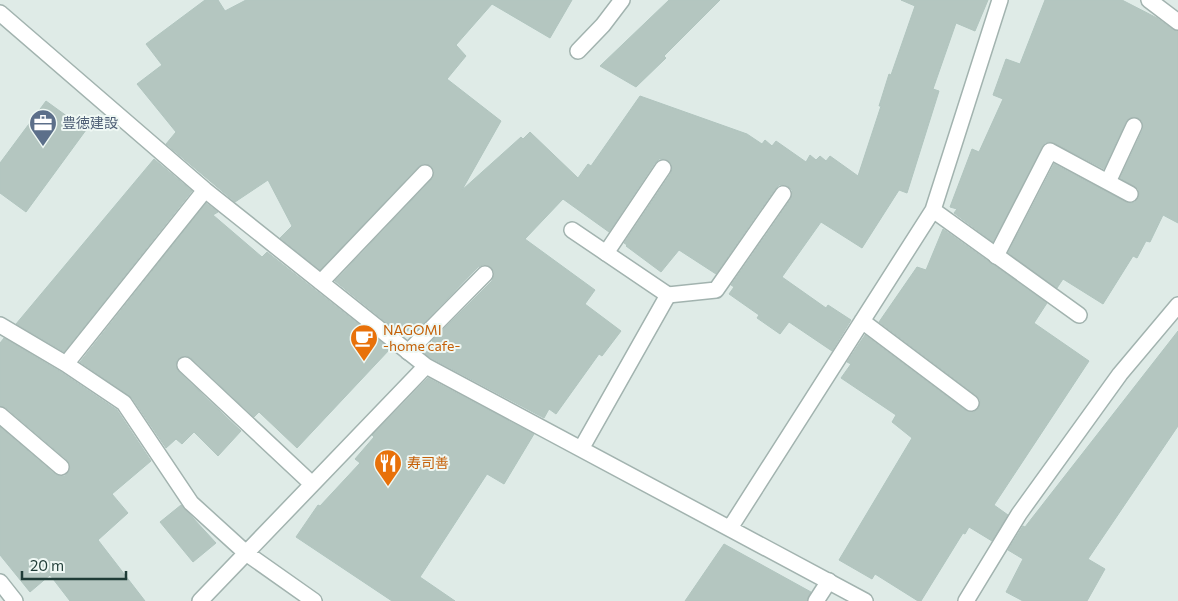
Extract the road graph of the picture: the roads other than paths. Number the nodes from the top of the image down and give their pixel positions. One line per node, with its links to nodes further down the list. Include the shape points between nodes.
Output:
1 (622, 0): 6 (street)
2 (1000, 0): 14 (street)
3 (1149, 0): 5 (street)
4 (0, 12): 11 (street)
5 (1178, 22)
6 (578, 51)
7 (1134, 126): 10 (street)
8 (662, 168): 16 (street)
9 (425, 174): 19 (street)
10 (1108, 182): 13 (street); 17 (street, via 1050,151)
11 (205, 190): 19 (street); 26 (street)
12 (783, 194): 20 (street, via 716,290)
13 (1130, 194)
14 (933, 210): 17 (street); 23 (street)
15 (572, 230): 16 (street)
16 (606, 253): 20 (street)
17 (996, 256): 22 (street)
18 (485, 274): 25 (street)
19 (321, 282): 25 (street)
20 (668, 295): 31 (street)
21 (1178, 305): 43 (street, via 1120,374 1019,514)
22 (1079, 315)
23 (862, 321): 29 (street); 34 (street)
24 (0, 325): 26 (street)
25 (408, 352): 28 (street)
26 (66, 364): 35 (street, via 124,402 191,503)
27 (185, 365): 33 (street)
28 (426, 366): 31 (street); 33 (street)
29 (971, 402)
30 (0, 415): 32 (street)
31 (581, 448): 34 (street)
32 (61, 467)
33 (312, 484): 35 (street)
34 (730, 528): 37 (street)
35 (246, 553): 38 (street); 40 (street)
36 (0, 582): 39 (street)
37 (829, 582): 41 (street); 42 (street)
38 (205, 599)
39 (14, 601)
40 (314, 601)
41 (816, 601)
42 (865, 601)
43 (966, 601)

